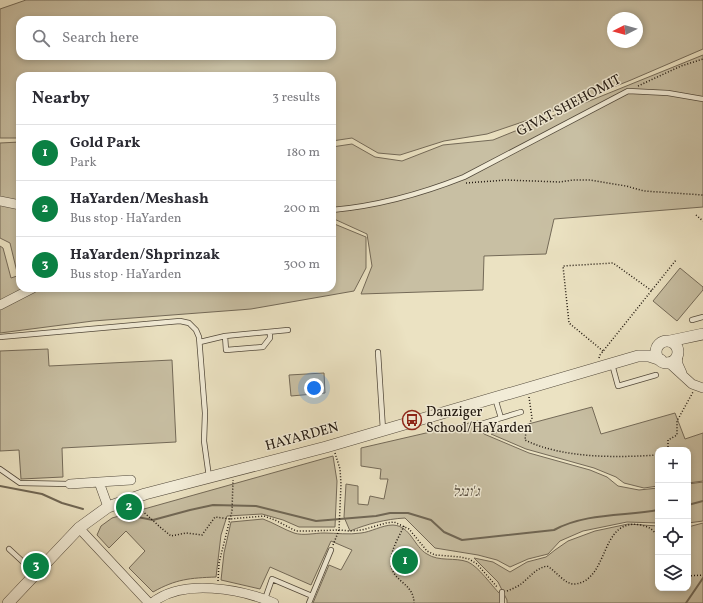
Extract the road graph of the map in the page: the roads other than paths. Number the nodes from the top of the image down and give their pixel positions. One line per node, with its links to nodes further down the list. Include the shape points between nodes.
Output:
1 (703, 99): 4 (lane, GIVAT SHEHOMIT, via 668,93 628,91 450,183 383,203)
2 (0, 201): 3 (street)
3 (16, 204)
4 (336, 209)
5 (25, 292): 6 (street)
6 (0, 305)
7 (703, 317): 8 (lane)
8 (692, 320)
9 (288, 330): 10 (lane)
10 (270, 332): 12 (lane); 12 (lane, via 270,338 263,347 226,350)
11 (702, 335): 15 (street, HAYARDEN); 17 (street, HAYARDEN, via 686,342)
12 (225, 336): 14 (lane)
13 (0, 337): 14 (lane, via 180,321 188,323 196,330)
14 (200, 342): 30 (lane, via 205,413 204,441)
15 (664, 343): 17 (street, via 676,345); 18 (street, HAYARDEN); 19 (street, via 657,347 657,354)
16 (378, 352): 28 (lane)
17 (678, 354): 19 (street, via 672,361); 22 (street, via 680,370)
18 (638, 356): 19 (street, HAYARDEN, via 649,356); 20 (street, HAYARDEN)
19 (664, 361): 22 (street)
20 (612, 364): 21 (lane, via 618,386); 24 (street, HAYARDEN)
21 (656, 375)
22 (686, 379): 23 (street)
23 (700, 387)
24 (495, 398): 26 (lane); 28 (street, HAYARDEN)
25 (521, 412): 26 (lane)
26 (501, 418): 27 (lane)
27 (481, 424)
28 (383, 430): 30 (street, HAYARDEN)
29 (0, 469): 33 (lane, via 20,483)
30 (209, 477): 34 (street, HAYARDEN)
31 (131, 480): 32 (street)
32 (99, 482): 33 (street); 34 (street)
33 (70, 484)
34 (108, 507): 35 (street, HAYARDEN)
35 (79, 528): 38 (street, HAYARDEN); 43 (street)
36 (8, 549): 38 (lane)
37 (331, 550): 40 (lane)
38 (35, 574): 42 (street, HAYARDEN)
39 (502, 592): 47 (lane)
40 (312, 596): 41 (lane, via 272,579); 46 (lane)
41 (265, 599): 44 (street, via 218,589 179,590); 45 (street)
42 (8, 603)
43 (149, 603)
44 (152, 603)
45 (274, 603)
46 (309, 603)
47 (502, 603)

